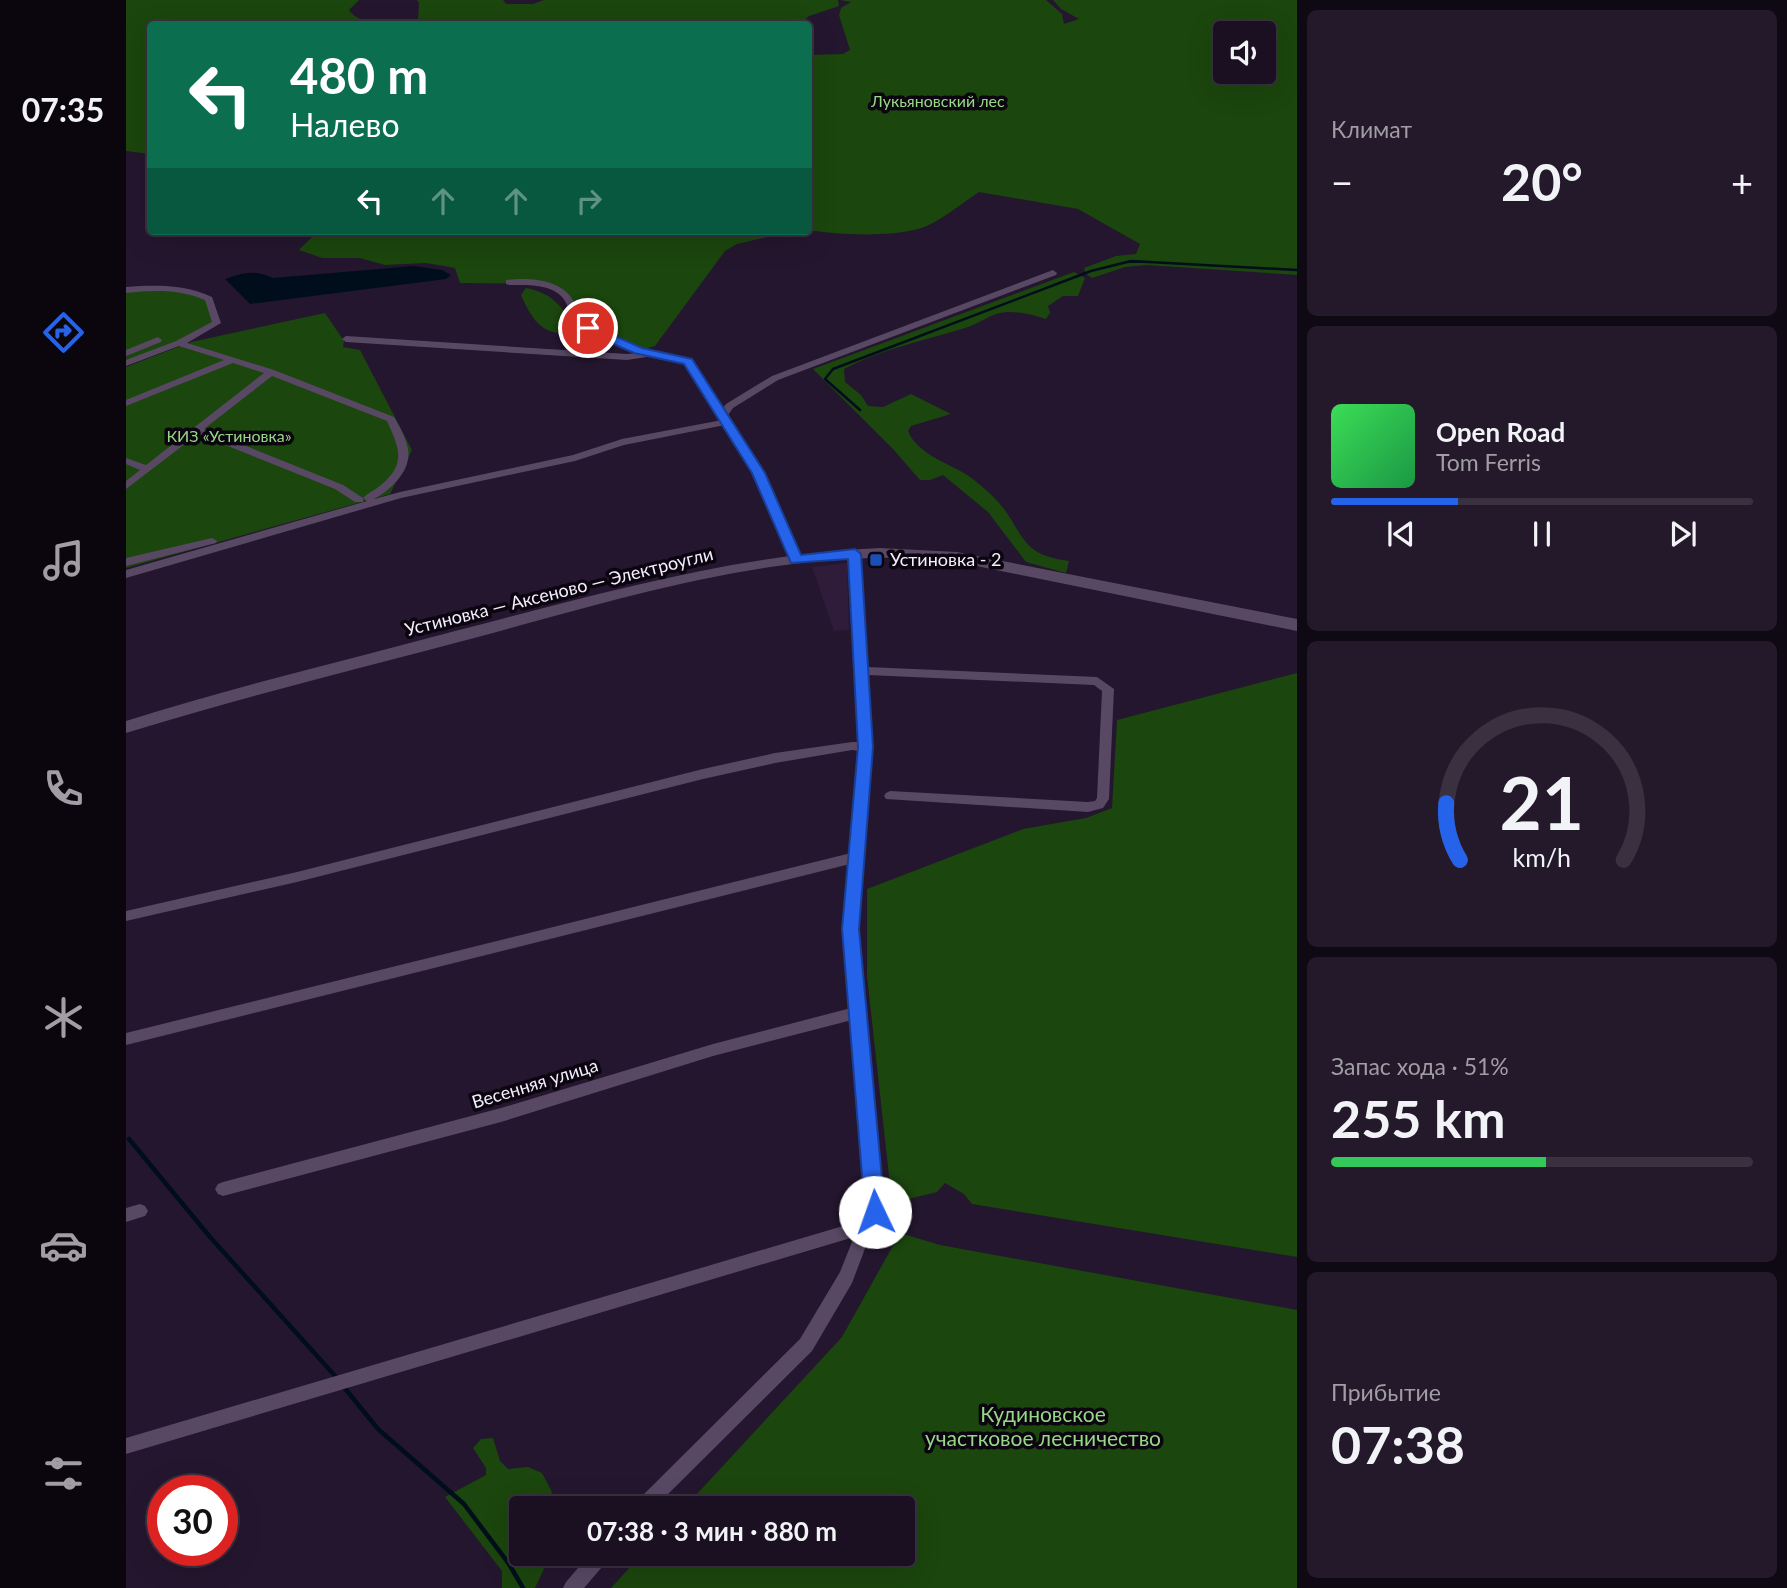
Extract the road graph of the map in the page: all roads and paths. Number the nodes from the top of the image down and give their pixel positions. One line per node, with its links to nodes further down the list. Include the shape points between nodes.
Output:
1 (1053, 274): 13 (street, via 775,378 729,406)
2 (509, 282): 8 (street, via 555,289 568,298 576,320)
3 (126, 290): 6 (street, via 162,287 194,291 209,299 217,323)
4 (346, 339): 8 (street, via 627,357)
5 (158, 340): 7 (street)
6 (179, 343): 9 (street); 10 (street)
7 (126, 353)
8 (652, 354): 13 (street, via 688,362)
9 (233, 360): 11 (street); 12 (street)
10 (126, 363)
11 (271, 372): 14 (street); 18 (street, via 391,419 404,456 382,491)
12 (126, 403)
13 (726, 419): 20 (street, via 759,473); 22 (street, via 622,442 575,458 400,495)
14 (197, 430): 16 (street); 18 (street, via 339,487)
15 (126, 461): 16 (street)
16 (148, 469): 17 (street)
17 (126, 486)
18 (359, 500): 21 (street)
19 (855, 554): 20 (main road, Устиновка — Аксеново — Электроугли); 23 (main road, Устиновка — Аксеново — Электроугли, via 957,556); 24 (street)
20 (796, 560): 25 (main road, Устиновка — Аксеново — Электроугли, via 594,599)
21 (126, 562)
22 (126, 573)
23 (1297, 625)
24 (862, 671): 26 (street); 27 (street, via 1097,681 1108,689 1099,805)
25 (126, 727)
26 (866, 747): 28 (street); 29 (street, via 775,758 703,774)
27 (890, 796)
28 (856, 857): 30 (street, via 851,929); 31 (street)
29 (126, 916)
30 (858, 1012): 32 (street, Весенняя улица); 33 (street, via 875,1212)
31 (126, 1038)
32 (223, 1189)
33 (866, 1225): 34 (street); 35 (street, via 846,1276 806,1345)
34 (126, 1446)
35 (654, 1496)
36 (591, 1566): 37 (street)
37 (572, 1588)

